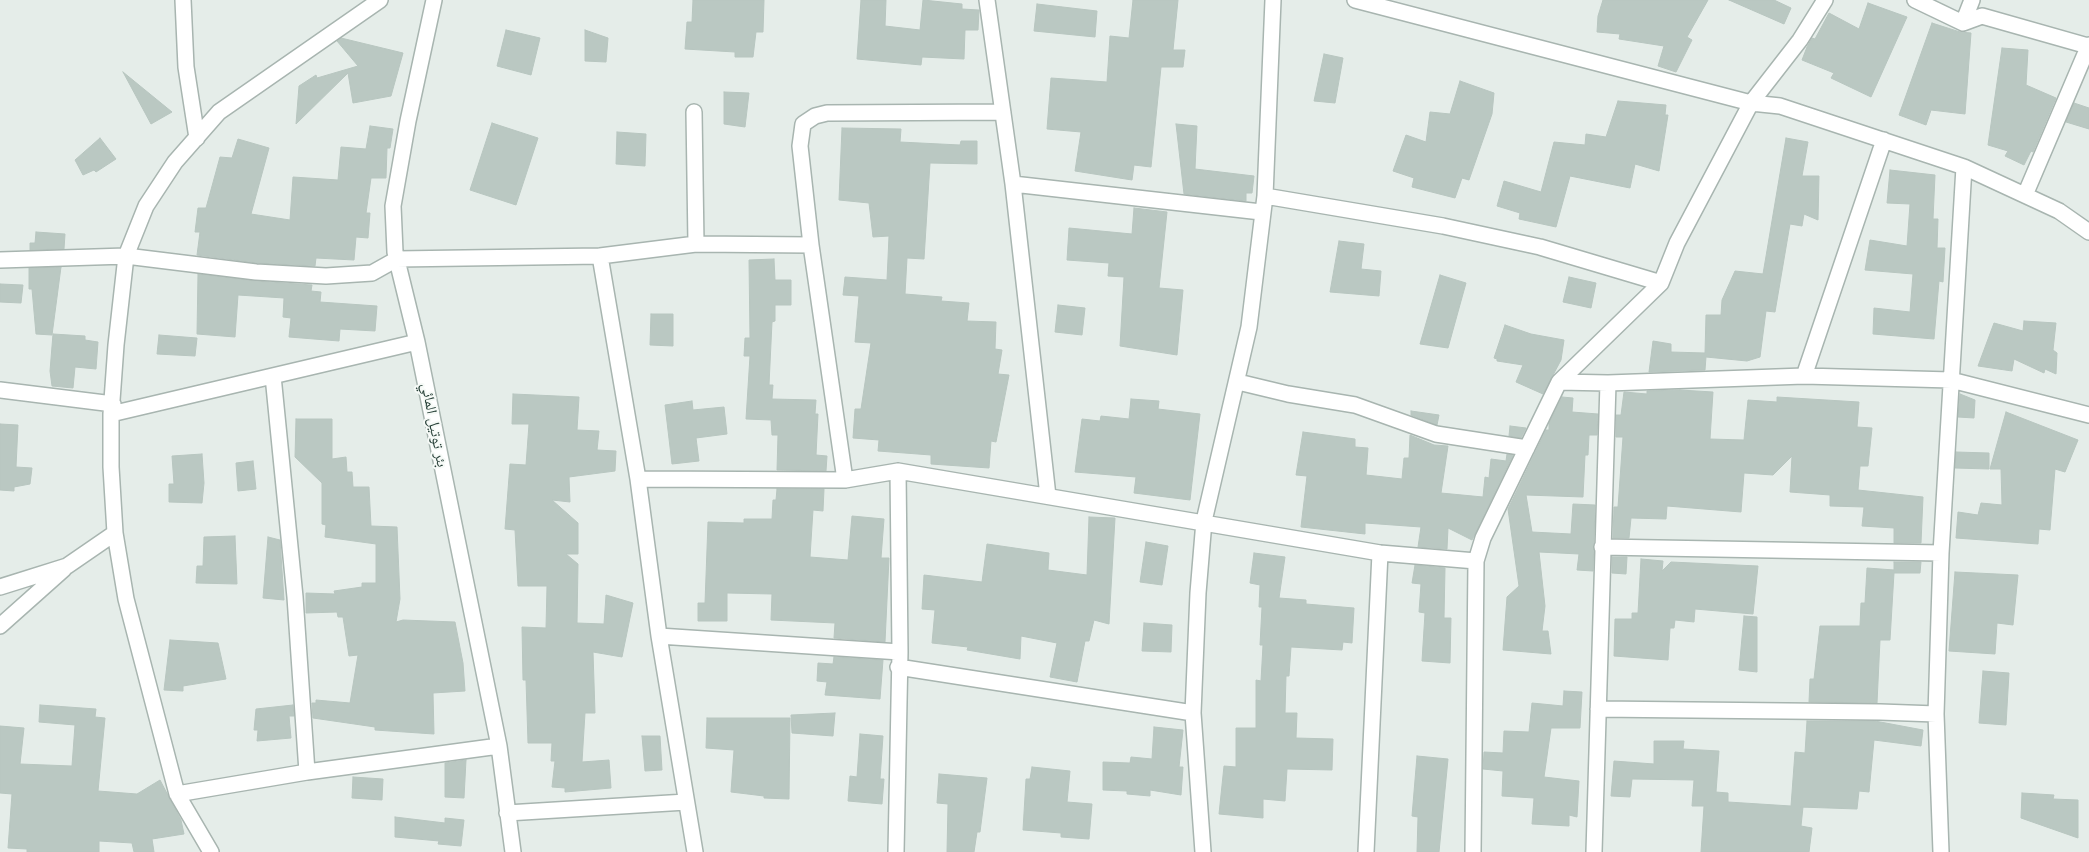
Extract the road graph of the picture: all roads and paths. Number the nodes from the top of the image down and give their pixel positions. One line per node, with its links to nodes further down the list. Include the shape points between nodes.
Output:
1 (183, 0): 15 (street, via 186,68)
2 (380, 0): 15 (street, via 219,112)
3 (434, 0): 27 (street, بئر توتيل المائي, via 393,206)
4 (987, 0): 14 (street)
5 (1273, 0): 20 (street)
6 (1356, 0): 12 (street)
7 (1825, 0): 12 (street, via 1800,40)
8 (1915, 0): 10 (street)
9 (1972, 0): 10 (street)
10 (1963, 23): 11 (street, via 1982,16)
11 (2089, 45): 19 (street)
12 (1750, 103): 16 (street, via 1780,106); 29 (street, via 1677,243)
13 (694, 112): 23 (street)
14 (1003, 112): 18 (street); 24 (street, via 827,113 803,124 800,146)
15 (197, 138): 25 (street, via 175,162 146,206)
16 (1884, 140): 17 (street); 32 (street)
17 (1964, 167): 19 (street); 33 (street)
18 (1013, 184): 21 (street); 44 (street)
19 (2025, 195): 22 (street, via 2059,211)
20 (1265, 196): 21 (street); 29 (street, via 1443,226 1530,245)
21 (1261, 212): 34 (street, via 1249,327)
22 (2089, 232)
23 (696, 244): 24 (street); 26 (street)
24 (810, 245): 43 (street)
25 (126, 256): 27 (street, via 256,272 326,276 372,273); 28 (street); 38 (street)
26 (600, 256): 27 (street); 42 (street)
27 (398, 259): 30 (street, بئر توتيل المائي)
28 (0, 260)
29 (1661, 284): 35 (street)
30 (417, 342): 31 (street); 59 (street, بئر توتيل المائي)
31 (273, 376): 38 (street); 60 (street, via 295,597)
32 (1804, 376): 33 (street); 36 (street)
33 (1951, 380): 39 (street); 49 (street)
34 (1238, 382): 40 (street, via 1355,405 1436,434); 45 (street)
35 (1559, 382): 36 (street); 40 (street)
36 (1608, 383): 47 (street)
37 (0, 390): 38 (street)
38 (112, 409): 46 (street)
39 (2089, 415)
40 (1528, 448): 50 (street, via 1482,538)
41 (898, 471): 43 (street); 44 (street); 55 (street)
42 (638, 479): 43 (street); 54 (street)
43 (845, 480)
44 (1048, 496): 45 (street)
45 (1204, 521): 48 (street); 57 (street)
46 (115, 532): 51 (street); 61 (street, via 126,599)
47 (1602, 547): 49 (street); 56 (street)
48 (1380, 553): 50 (street); 69 (street)
49 (1942, 554): 58 (street)
50 (1476, 561): 70 (street)
51 (67, 566): 52 (street); 53 (street)
52 (0, 587)
53 (0, 626)
54 (659, 636): 55 (street); 62 (street)
55 (899, 659): 57 (street); 67 (street)
56 (1598, 709): 58 (street); 71 (street)
57 (1193, 713): 68 (street)
58 (1936, 714): 72 (street)
59 (499, 746): 60 (street); 63 (street, بئر توتيل المائي)
60 (307, 772): 61 (street)
61 (177, 794): 64 (street)
62 (686, 802): 63 (street); 66 (street)
63 (507, 813): 65 (street, بئر توتيل المائي)
64 (211, 852)
65 (513, 852)
66 (695, 852)
67 (896, 852)
68 (1204, 852)
69 (1366, 852)
70 (1473, 852)
71 (1594, 852)
72 (1940, 852)

